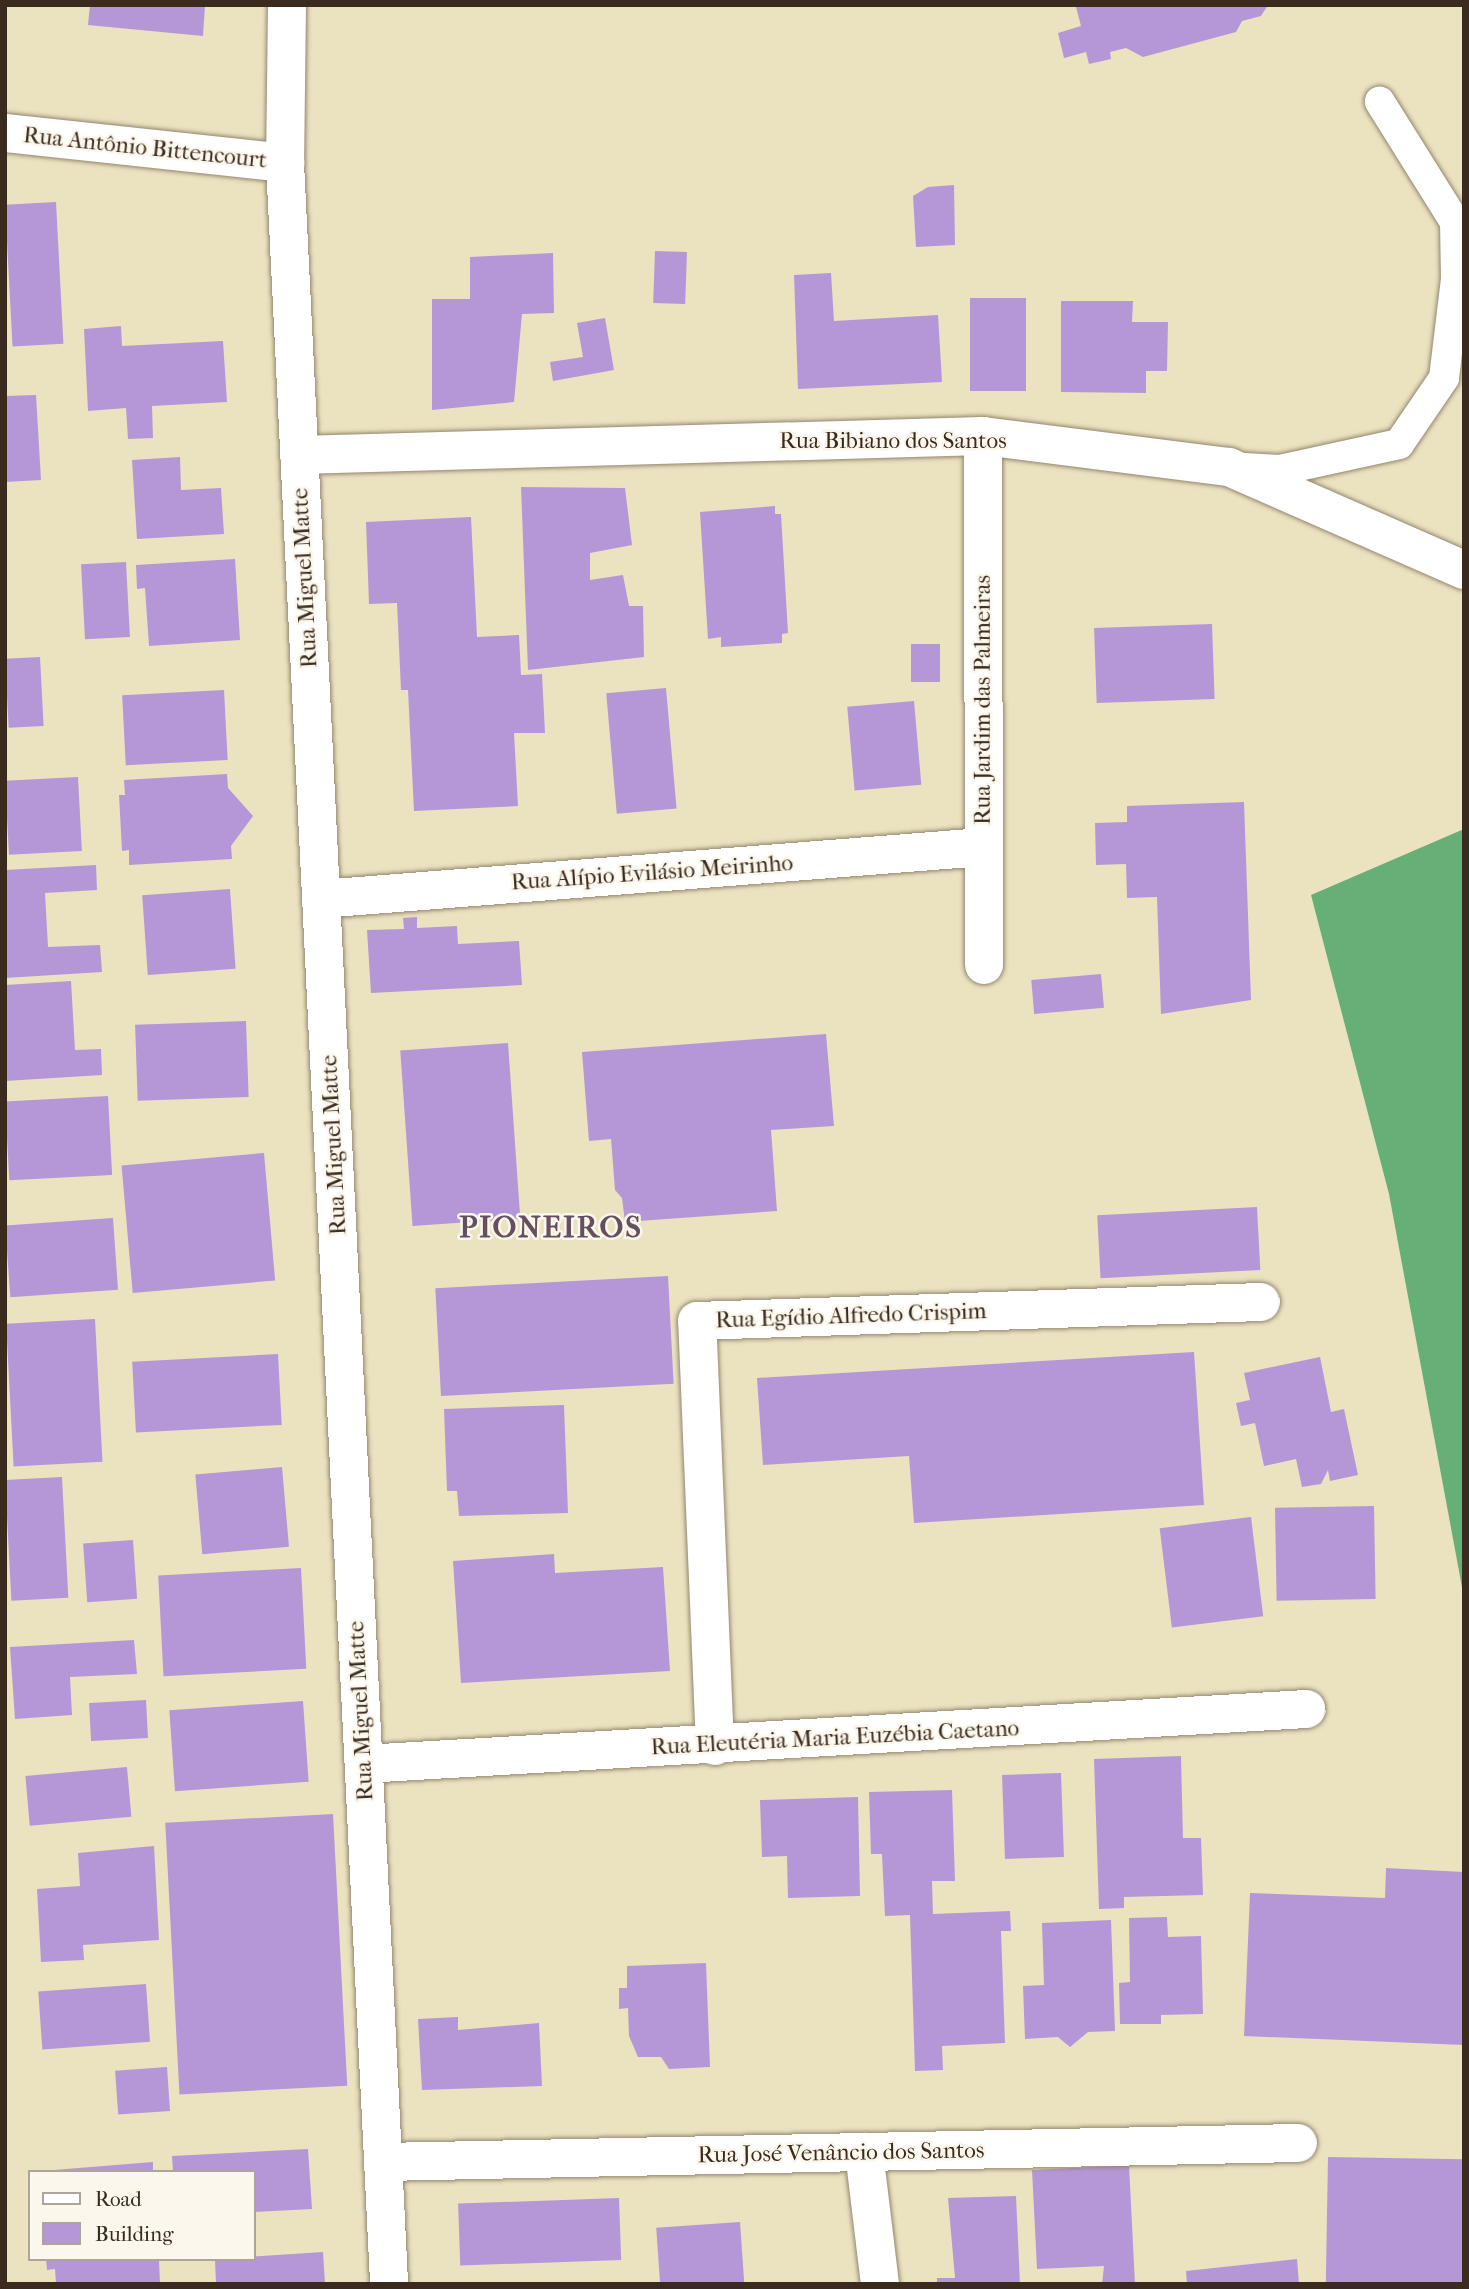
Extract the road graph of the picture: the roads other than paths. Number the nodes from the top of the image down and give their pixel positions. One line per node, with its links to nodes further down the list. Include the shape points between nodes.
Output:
1 (287, 5): 4 (street, Rua Miguel Matte)
2 (1380, 102): 7 (lane, via 1455,222 1456,279 1444,378 1399,444 1280,470)
3 (5, 132): 4 (street, Rua Antônio Bittencourt)
4 (285, 163): 6 (street, Rua Miguel Matte)
5 (983, 436): 6 (street, Rua Bibiano dos Santos); 7 (street, Rua Bibiano dos Santos); 9 (street, Rua Jardim das Palmeiras)
6 (299, 455): 10 (street, Rua Miguel Matte)
7 (1229, 467): 8 (street, Rua Bibiano dos Santos)
8 (1464, 570)
9 (983, 847): 10 (street, Rua Alípio Evilásio Meirinho); 11 (street, Rua Jardim das Palmeiras)
10 (321, 899): 15 (street, Rua Miguel Matte)
11 (984, 965)
12 (1261, 1302): 14 (street, Rua Egídio Alfredo Crispim, via 697,1321)
13 (1306, 1709): 14 (street, Rua Eleutéria Maria Euzébia Caetano)
14 (715, 1746): 15 (street, Rua Eleutéria Maria Euzébia Caetano)
15 (364, 1764): 18 (street, Rua Miguel Matte)
16 (1298, 2143): 17 (street, Rua José Venâncio dos Santos)
17 (864, 2152): 18 (street, Rua José Venâncio dos Santos); 20 (street)
18 (383, 2162): 19 (street, Rua Miguel Matte)
19 (389, 2284)
20 (880, 2284)

